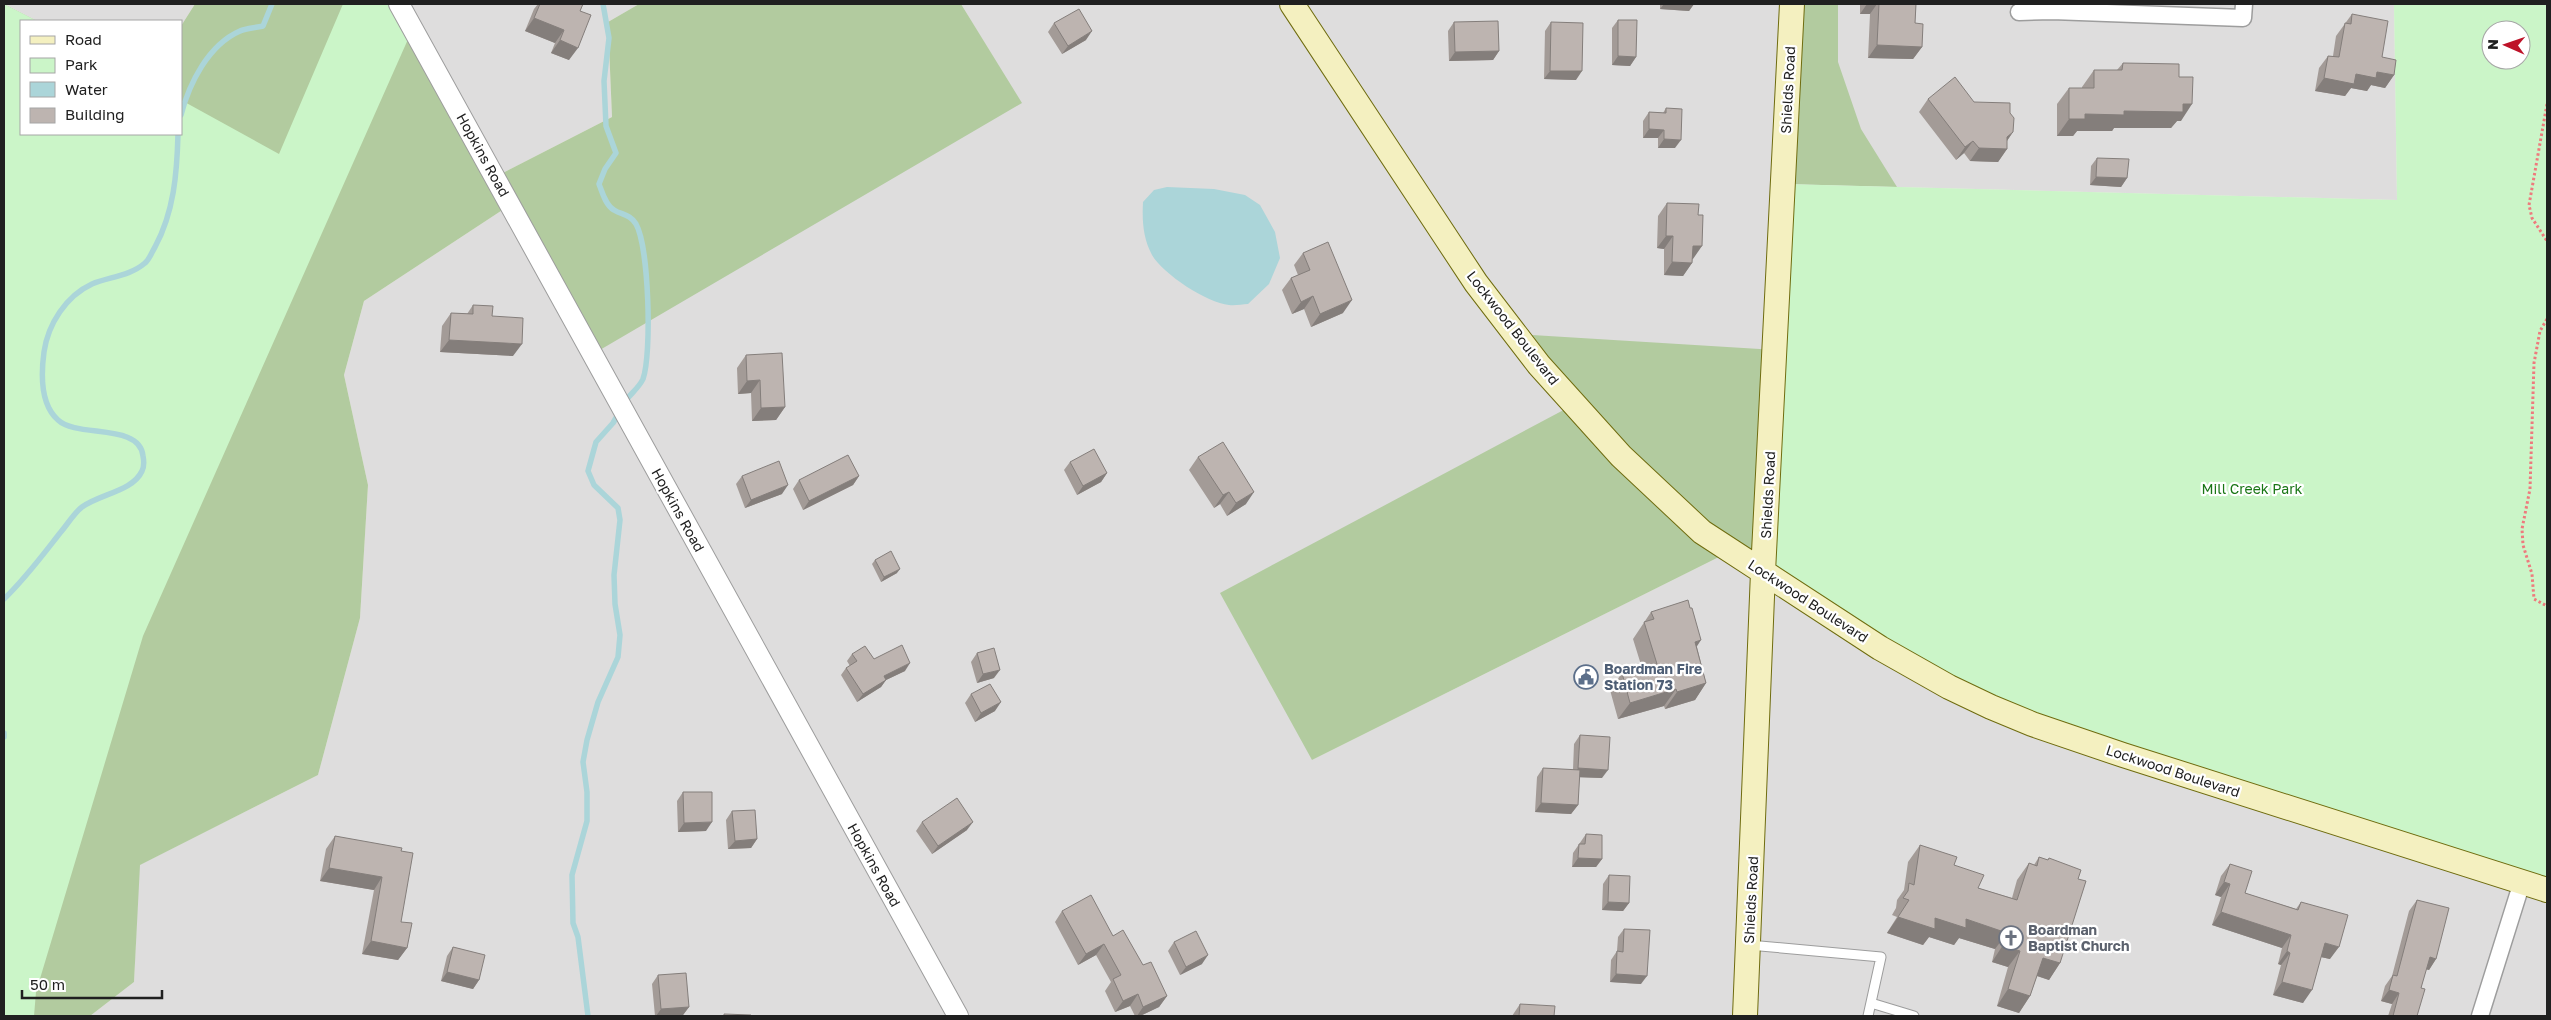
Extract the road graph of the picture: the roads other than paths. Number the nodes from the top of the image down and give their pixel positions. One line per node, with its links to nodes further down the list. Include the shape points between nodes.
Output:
1 (399, 4): 11 (street, Hopkins Road)
2 (1292, 4): 6 (main road, Lockwood Boulevard, via 1476,283 1539,365 1589,423 1664,497 1702,532)
3 (1792, 4): 6 (main road, Shields Road)
4 (2244, 4): 5 (street, via 2243,18)
5 (2019, 12)
6 (1763, 572): 7 (main road, Lockwood Boulevard, via 1880,648 1949,687 2032,724); 9 (main road, Shields Road)
7 (2522, 882): 8 (main road, Lockwood Boulevard); 15 (street)
8 (2547, 890)
9 (1748, 945): 10 (lane, via 1881,957); 12 (main road, Shields Road)
10 (1871, 1003): 13 (lane); 14 (lane)
11 (958, 1016)
12 (1745, 1016)
13 (1868, 1016)
14 (1914, 1016)
15 (2480, 1016)

